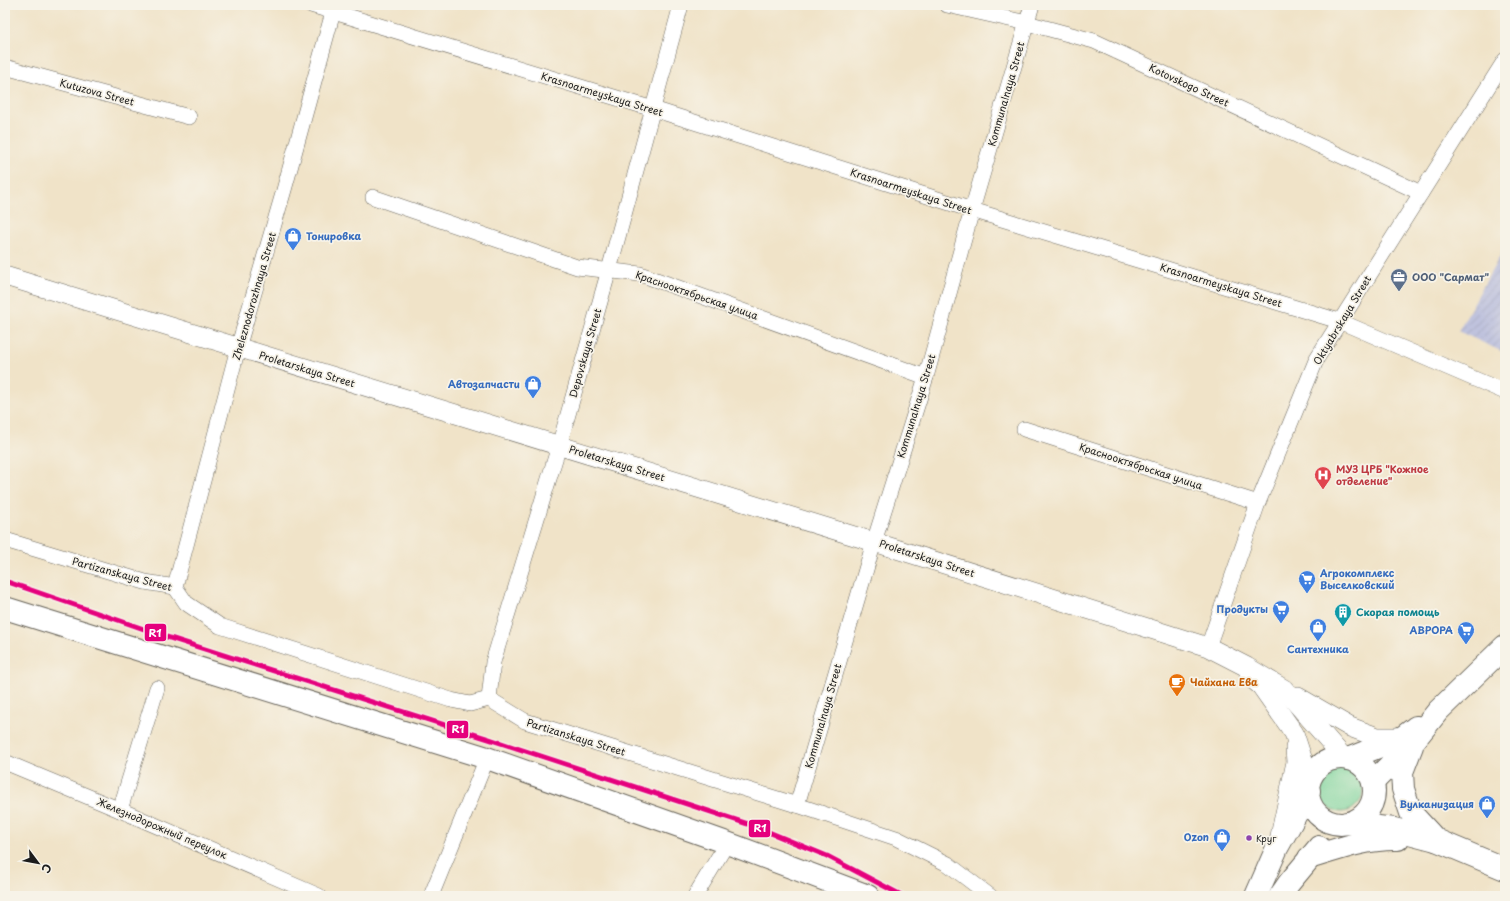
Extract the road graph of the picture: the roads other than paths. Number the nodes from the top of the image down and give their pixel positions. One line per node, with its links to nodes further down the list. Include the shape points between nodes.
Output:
1 (311, 5): 5 (street, Krasnoarmeyskaya Street)
2 (681, 5): 9 (street, Depovskaya Street)
3 (947, 5): 6 (street, Kotovskogo Street)
4 (1032, 5): 6 (street, Kommunalnaya Street)
5 (334, 9): 9 (street, Krasnoarmeyskaya Street); 17 (street, Zheleznodorozhnaya Street)
6 (1027, 23): 11 (street, Kotovskogo Street, via 1094,41); 13 (street, Kommunalnaya Street)
7 (1505, 60): 11 (street, Oktyabrskaya Street)
8 (5, 67): 10 (street, Kutuzova Street)
9 (653, 109): 13 (street, Krasnoarmeyskaya Street); 14 (street, Depovskaya Street)
10 (189, 117)
11 (1421, 193): 16 (street, Oktyabrskaya Street)
12 (373, 197): 14 (street, Краснооктябрьская улица, via 577,268)
13 (972, 210): 16 (street, Krasnoarmeyskaya Street); 18 (street, Kommunalnaya Street)
14 (609, 270): 18 (street, Краснооктябрьская улица, via 640,274); 21 (street, Depovskaya Street)
15 (5, 276): 17 (street, Proletarskaya Street)
16 (1339, 321): 19 (street, Krasnoarmeyskaya Street); 22 (street, Oktyabrskaya Street, via 1317,358)
17 (238, 348): 21 (street, Proletarskaya Street); 25 (street, Zheleznodorozhnaya Street)
18 (926, 377): 24 (street, Kommunalnaya Street)
19 (1505, 392)
20 (1024, 429): 22 (street, Краснооктябрьская улица)
21 (559, 446): 24 (street, Proletarskaya Street); 32 (street, Depovskaya Street, via 493,662)
22 (1258, 503): 28 (street, Oktyabrskaya Street)
23 (5, 540): 25 (street, Partizanskaya Street, via 145,582)
24 (874, 542): 28 (street, Proletarskaya Street); 40 (street, Kommunalnaya Street)
25 (175, 587): 32 (street, Partizanskaya Street, via 186,604 220,626 451,700 470,704)
26 (5, 608): 35 (main road)
27 (1505, 646): 34 (main road)
28 (1208, 647): 29 (street, Proletarskaya Street)
29 (1227, 657): 31 (street, Proletarskaya Street); 33 (street, Proletarskaya Street, via 1261,686)
30 (157, 688): 41 (street)
31 (1284, 689): 34 (street, via 1350,727 1377,737); 36 (street, Proletarskaya Street)
32 (489, 700): 40 (street, Partizanskaya Street, via 525,721)
33 (1294, 733): 39 (street, Proletarskaya Street); 45 (street, via 1296,762)
34 (1408, 740): 36 (main road); 38 (main road); 43 (main road, via 1402,772 1403,789 1411,813)
35 (487, 758): 44 (main road); 49 (street)
36 (1346, 758): 38 (main road, via 1364,767); 39 (main road, via 1326,761 1313,774)
37 (5, 762): 41 (street, Железнодорожный переулок)
38 (1374, 785): 42 (main road, via 1373,800 1367,811 1358,819); 43 (main road)
39 (1309, 786): 42 (main road, via 1310,801 1314,810 1330,822); 45 (main road)
40 (797, 805): 52 (street, Partizanskaya Street, via 896,838 948,864)
41 (120, 810): 48 (street, Железнодорожный переулок)
42 (1343, 823): 43 (main road, via 1394,829); 46 (main road)
43 (1436, 840): 46 (main road, via 1367,841); 47 (main road)
44 (726, 842): 50 (street); 51 (main road)
45 (1278, 848): 53 (main road)
46 (1309, 858): 54 (main road)
47 (1505, 868)
48 (319, 896)
49 (431, 896)
50 (695, 896)
51 (868, 896)
52 (990, 896)
53 (1256, 896)
54 (1280, 896)

